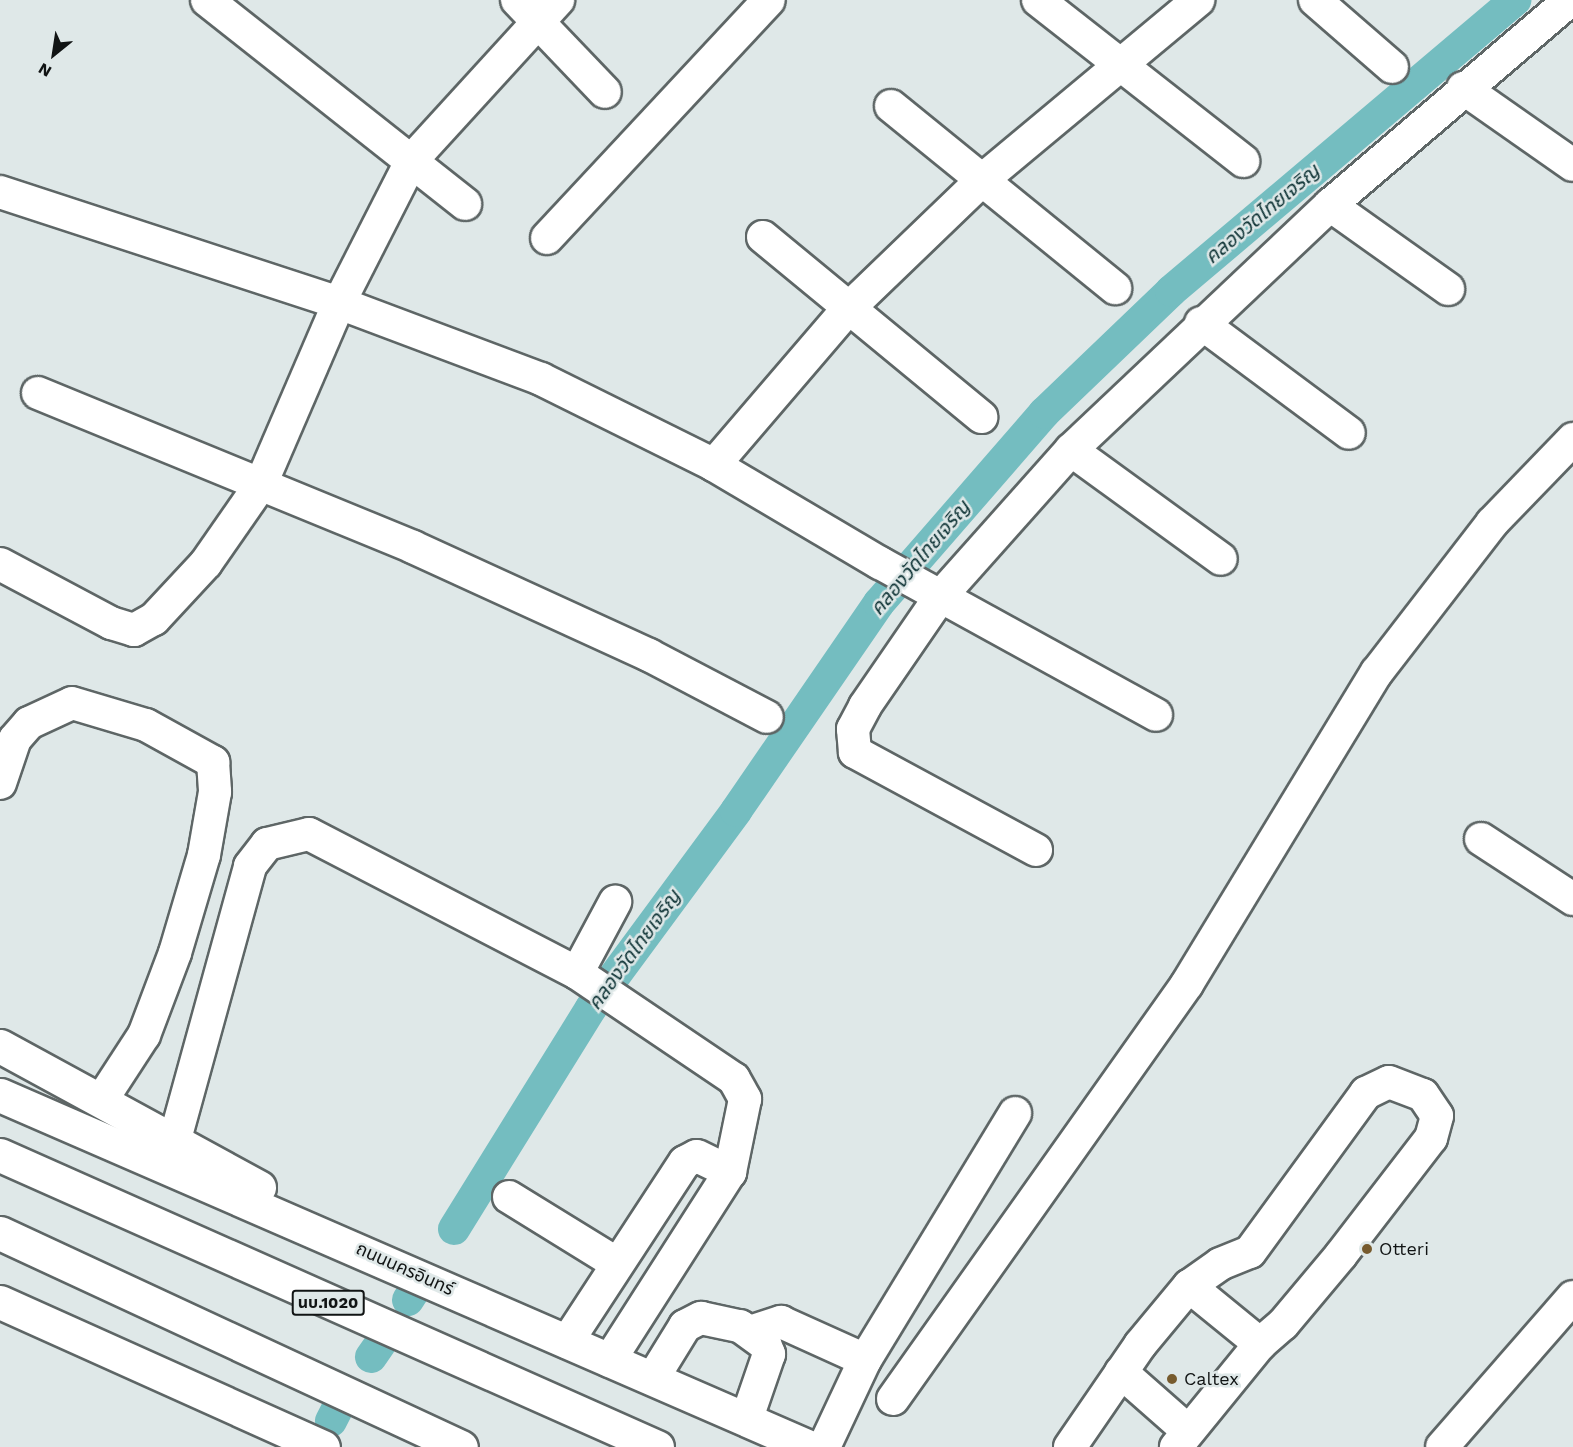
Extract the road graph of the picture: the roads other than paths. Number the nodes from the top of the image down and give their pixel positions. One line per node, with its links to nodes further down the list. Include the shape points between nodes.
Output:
1 (207, 0): 14 (street, via 259,45)
2 (517, 0): 8 (street)
3 (769, 0): 22 (street)
4 (1038, 0): 9 (street)
5 (1198, 0): 9 (street)
6 (1315, 0): 10 (street)
7 (1570, 0): 11 (street)
8 (549, 11): 12 (street); 14 (street)
9 (1119, 64): 15 (street); 17 (street)
10 (1392, 67)
11 (1463, 88): 16 (street); 20 (street)
12 (606, 92)
13 (891, 106): 17 (street)
14 (412, 160): 19 (street); 25 (street)
15 (1243, 161)
16 (1573, 165)
17 (981, 181): 23 (street); 26 (street)
18 (0, 192): 25 (street)
19 (465, 204)
20 (1330, 205): 24 (street); 27 (street)
21 (764, 237): 26 (street)
22 (547, 238)
23 (1115, 288)
24 (1448, 289)
25 (339, 303): 33 (street, via 541,379); 34 (street)
26 (848, 310): 29 (street); 33 (street)
27 (1201, 323): 30 (street); 32 (street)
28 (38, 393): 34 (street)
29 (981, 417)
30 (1349, 434)
31 (1573, 439): 67 (street, via 1492,523 1377,672 1186,984)
32 (1071, 450): 35 (street); 37 (street)
33 (714, 465): 37 (street)
34 (261, 484): 36 (street, via 206,563 154,619 134,630 111,623); 39 (street, via 649,655)
35 (1221, 559)
36 (0, 564)
37 (932, 592): 38 (street); 42 (street, via 865,706 854,729 855,752)
38 (1156, 715)
39 (767, 717)
40 (0, 783): 48 (street, via 22,731 72,703 146,725 213,762 214,792 204,855 175,953 144,1035)
41 (1481, 839): 43 (street)
42 (1036, 850)
43 (1573, 899)
44 (615, 902): 45 (street)
45 (584, 978): 50 (street, via 309,834 267,844 250,866); 52 (street, via 734,1079 745,1099)
46 (0, 1046): 48 (main road)
47 (0, 1095): 55 (main road, ถนนนครอินทร์)
48 (103, 1098): 50 (main road)
49 (1015, 1113): 63 (street)
50 (175, 1139): 55 (main road)
51 (0, 1155): 72 (main road, นบ.1020)
52 (730, 1172): 56 (street, via 697,1155 685,1162); 64 (street)
53 (509, 1197): 56 (street)
54 (0, 1233): 71 (main road)
55 (390, 1262): 61 (main road, ถนนนครอินทร์)
56 (616, 1263): 61 (street)
57 (1189, 1286): 62 (street); 62 (street, via 1220,1264 1250,1252 1366,1093 1389,1082 1424,1095 1437,1116 1431,1138 1334,1263 1283,1324); 65 (street)
58 (1573, 1296): 76 (street)
59 (0, 1302): 70 (main road)
60 (750, 1332): 63 (street, via 781,1322); 66 (street, via 718,1319 701,1318 685,1326); 68 (street, via 769,1354)
61 (567, 1342): 64 (main road, ถนนนครอินทร์)
62 (1260, 1344): 69 (street)
63 (865, 1360): 74 (street)
64 (609, 1361): 66 (main road, ถนนนครอินทร์)
65 (1121, 1372): 69 (street); 75 (street)
66 (653, 1378): 68 (main road, ถนนนครอินทร์)
67 (893, 1399)
68 (747, 1418): 73 (main road, ถนนนครอินทร์)
69 (1182, 1439)
70 (323, 1447)
71 (461, 1447)
72 (657, 1447)
73 (810, 1447)
74 (824, 1447)
75 (1070, 1447)
76 (1442, 1447)

